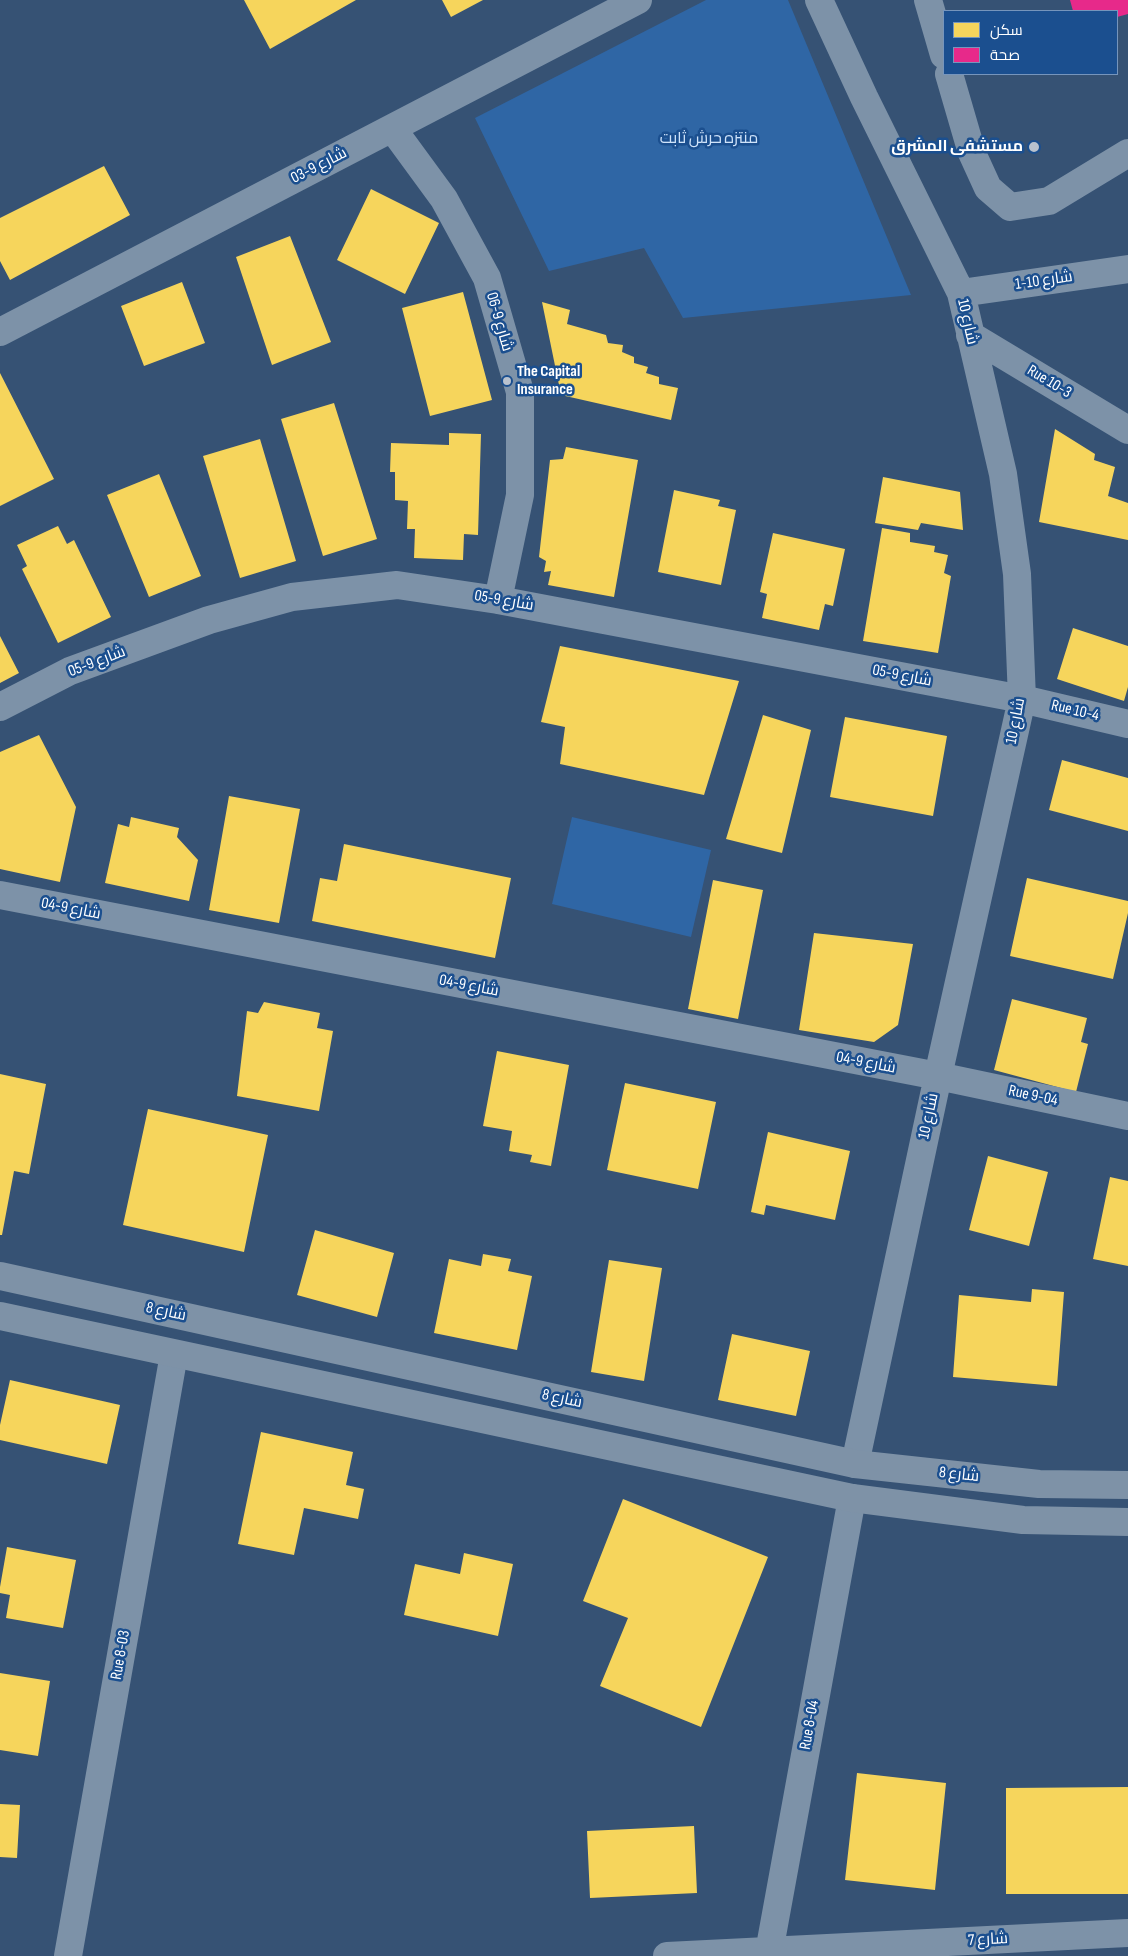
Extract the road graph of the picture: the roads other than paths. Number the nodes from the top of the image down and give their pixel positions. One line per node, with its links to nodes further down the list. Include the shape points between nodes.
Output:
1 (638, 0): 6 (street, شارع 9-03)
2 (819, 0): 9 (street, شارع 10)
3 (928, 0): 4 (street)
4 (943, 52)
5 (950, 75): 7 (street, via 972,153 988,188 1010,207 1049,201)
6 (392, 128): 10 (street, شارع 9-03); 13 (street, شارع 9-06, via 444,200 487,278 520,392 520,495)
7 (1128, 152)
8 (1128, 269): 9 (street, شارع 10-1)
9 (961, 293): 11 (street, شارع 10)
10 (0, 332)
11 (970, 335): 12 (street, Rue 10-3); 14 (street, شارع 10, via 1003,474 1016,565)
12 (1128, 430)
13 (498, 600): 14 (street, شارع 9-05); 15 (street, شارع 9-05, via 397,585 292,597 209,620 70,672)
14 (1022, 698): 16 (street, Rue 10-4); 18 (street, شارع 10)
15 (0, 708)
16 (1128, 724)
17 (0, 895): 18 (street, شارع 9-04)
18 (938, 1076): 19 (street, Rue 9-04); 23 (street, شارع 10)
19 (1128, 1116)
20 (0, 1276): 23 (highway, شارع 8)
21 (0, 1316): 22 (highway)
22 (174, 1354): 25 (highway); 29 (street, Rue 8-03)
23 (855, 1464): 24 (highway, شارع 8, via 1039,1484)
24 (1128, 1485)
25 (852, 1498): 26 (highway, via 1023,1520); 28 (street, Rue 8-04)
26 (1128, 1522)
27 (1128, 1933): 28 (street, شارع 7)
28 (767, 1954): 30 (street, شارع 7)
29 (68, 1956)
30 (667, 1956)

